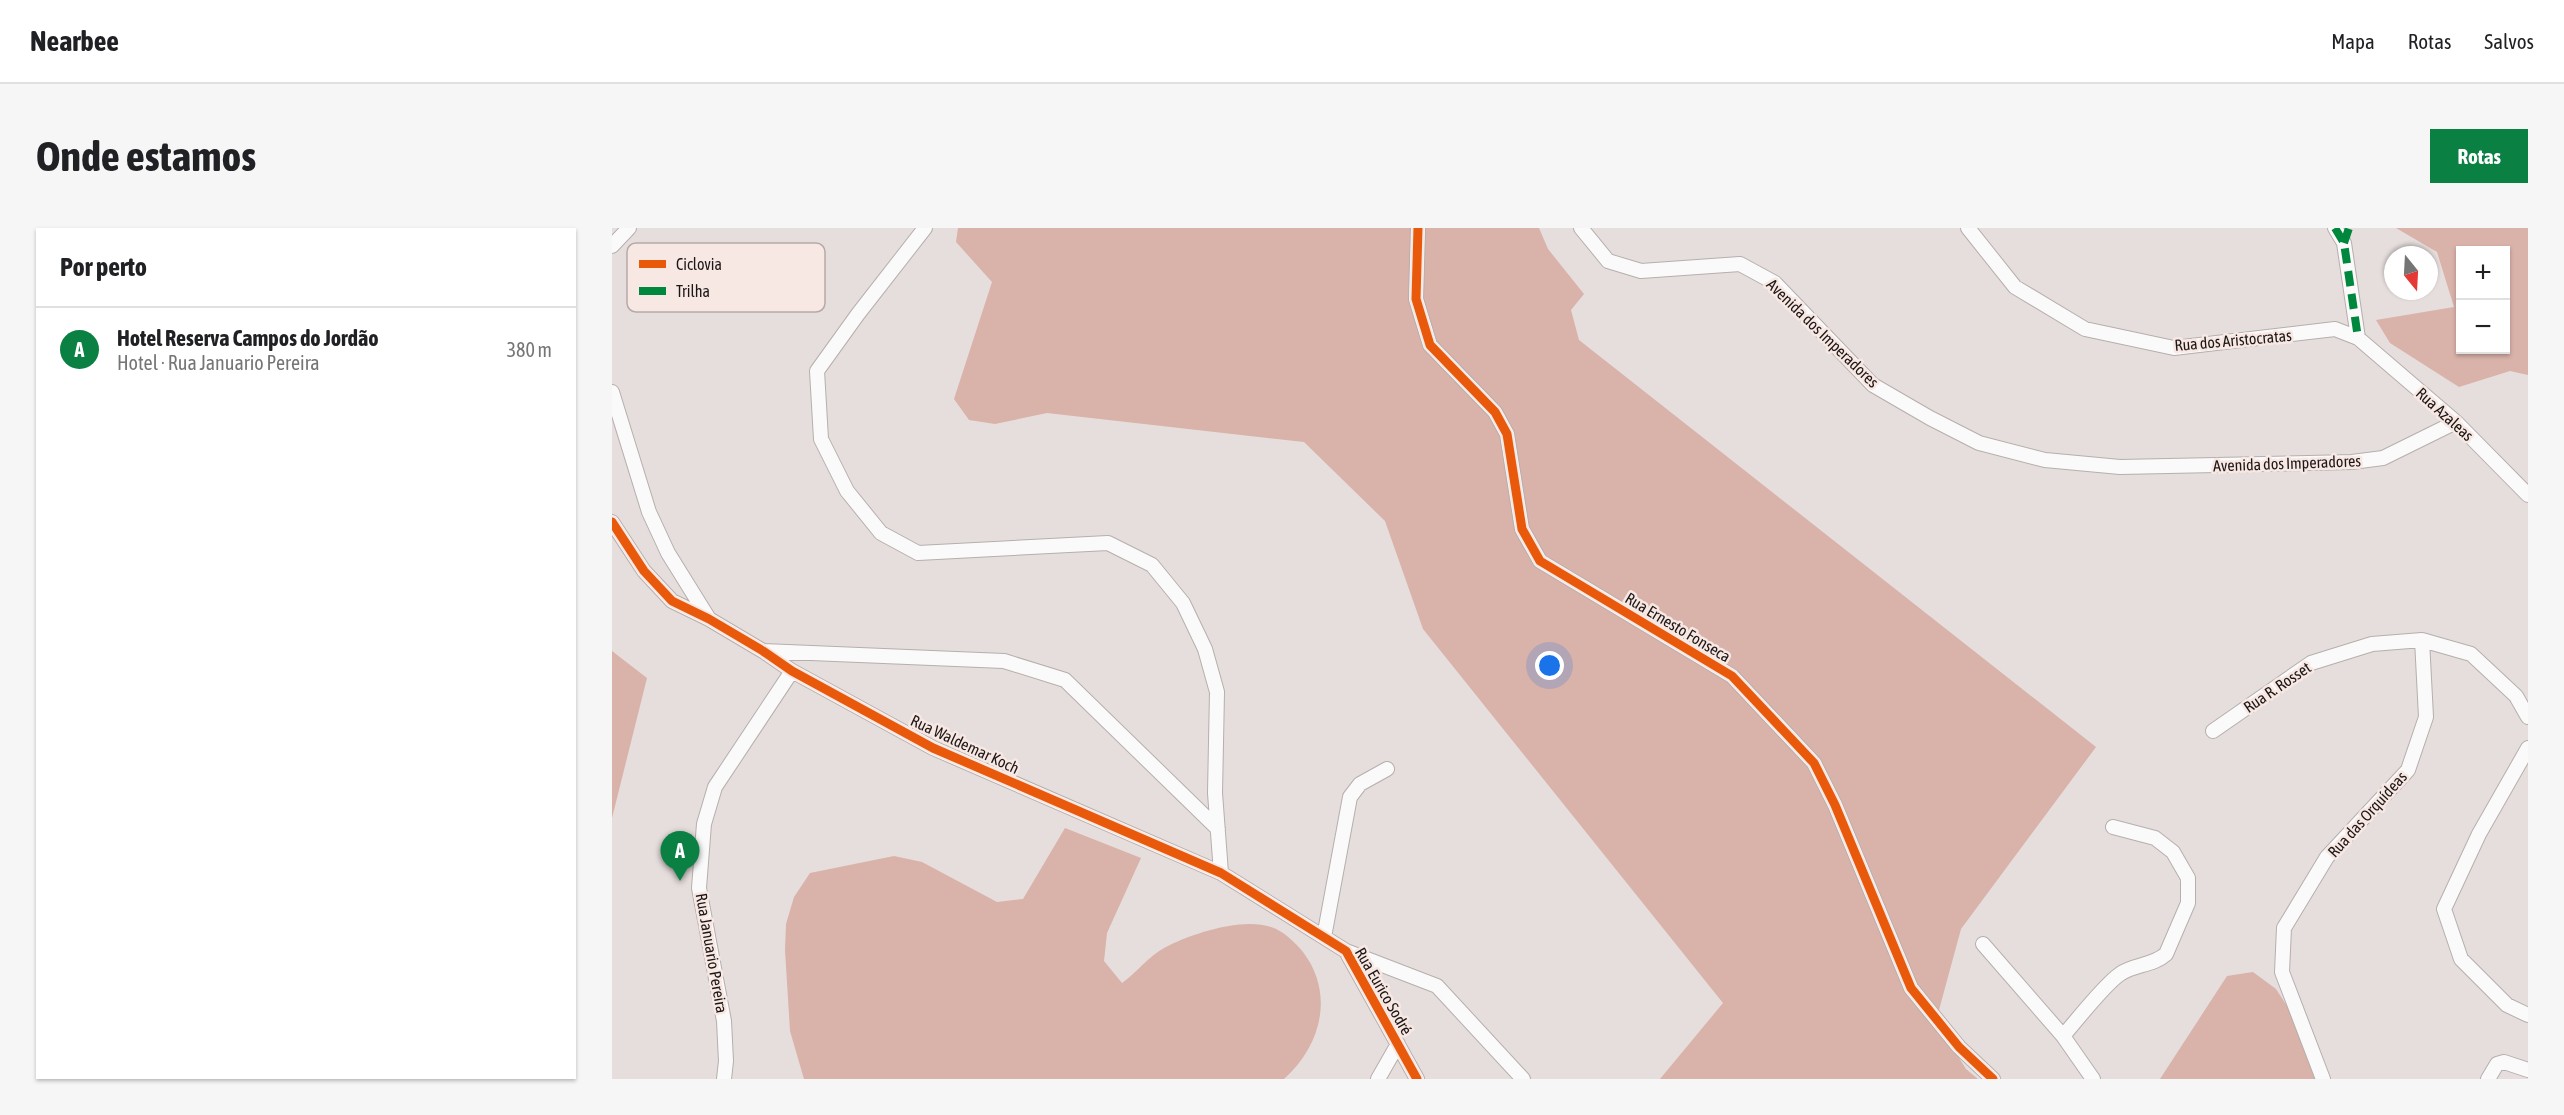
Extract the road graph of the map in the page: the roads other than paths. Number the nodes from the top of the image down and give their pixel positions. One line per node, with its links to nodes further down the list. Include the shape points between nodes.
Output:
1 (629, 228): 9 (street)
2 (925, 228): 24 (street, via 817,371 821,439 847,491 881,533 918,553 1108,543 1152,565 1183,603 1205,649 1217,692)
3 (1418, 228): 37 (street, Rua Ernesto Fonseca, via 1416,299 1430,345 1495,411 1507,434 1522,529 1540,561 1731,676 1814,763 1911,988 1959,1047)
4 (1581, 228): 12 (street, Avenida dos Imperadores, via 1608,261 1641,271 1740,264 1775,283 1874,385 1980,443 2045,460 2120,467 2352,462 2383,458)
5 (1968, 228): 10 (street, Rua dos Aristocratas, via 2015,287 2085,329 2175,348 2335,329)
6 (2335, 228): 8 (street)
7 (2349, 228): 8 (street)
8 (2344, 243): 10 (street)
9 (612, 246)
10 (2358, 338): 12 (street, Rua Azaleas)
11 (612, 392): 15 (street, via 649,512 668,553)
12 (2456, 422): 13 (street, Rua Azaleas)
13 (2528, 495)
14 (612, 522): 15 (street, Rua Waldemar Koch, via 644,571 672,601)
15 (709, 619): 17 (street, Rua Waldemar Koch)
16 (2422, 640): 19 (street, Rua R. Rosset, via 2471,654 2517,696); 20 (street, Rua R. Rosset, via 2372,644 2312,663); 39 (street, Rua das Orquídeas, via 2426,717 2408,770 2327,857 2284,928 2282,972)
17 (763, 651): 18 (street, Rua Waldemar Koch); 24 (street, via 1004,661 1065,680)
18 (792, 671): 25 (street, Rua Waldemar Koch, via 933,748); 33 (street, Rua Januario Pereira, via 715,787 704,824 699,888 724,1021)
19 (2528, 717)
20 (2213, 731)
21 (2528, 748): 29 (street, via 2479,834 2444,909 2461,959 2507,1005)
22 (1387, 769): 26 (street, via 1360,784 1350,797)
23 (2114, 826): 30 (street, via 2155,838 2172,852 2188,878 2188,903 2166,954 2160,960 2118,975)
24 (1218, 829): 25 (street)
25 (1221, 873): 26 (street, Rua Eurico Sodré)
26 (1324, 937): 28 (street, Rua Eurico Sodré)
27 (1983, 944): 30 (street)
28 (1346, 951): 31 (street, Rua Eurico Sodré); 36 (street, via 1437,986)
29 (2528, 1015)
30 (2063, 1036): 38 (street)
31 (1398, 1044): 34 (street); 35 (street, Rua Eurico Sodré)
32 (2528, 1070): 40 (street, via 2504,1062 2497,1064)
33 (724, 1079)
34 (1378, 1079)
35 (1417, 1079)
36 (1523, 1079)
37 (1993, 1079)
38 (2093, 1079)
39 (2323, 1079)
40 (2488, 1079)

